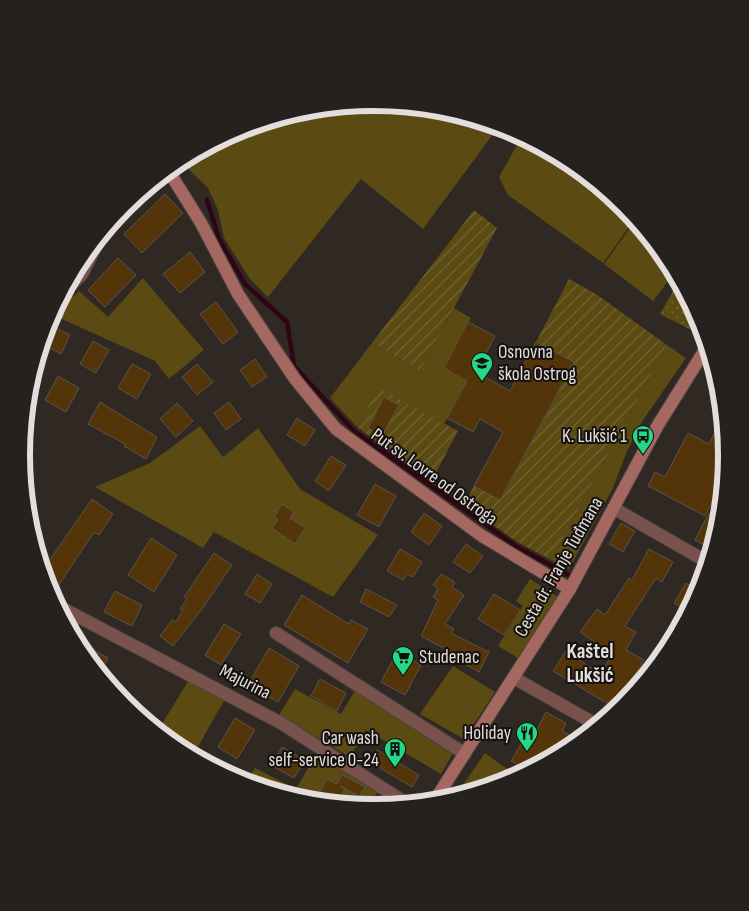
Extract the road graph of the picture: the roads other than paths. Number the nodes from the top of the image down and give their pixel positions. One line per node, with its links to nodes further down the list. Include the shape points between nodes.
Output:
1 (172, 177): 5 (street, Put sv. Lovre od Ostroga, via 202,222 238,294 295,379 336,429 482,536)
2 (703, 353): 3 (street, Cesta dr. Franje Tuđmana, via 658,425)
3 (615, 509): 4 (street); 5 (street, Cesta dr. Franje Tuđmana)
4 (703, 559)
5 (570, 588): 8 (street, Cesta dr. Franje Tuđmana)
6 (68, 611): 12 (street, Majurina, via 281,723)
7 (276, 633): 10 (street)
8 (514, 678): 9 (street); 10 (street, Cesta dr. Franje Tuđmana)
9 (593, 722)
10 (464, 754): 11 (street, Cesta dr. Franje Tuđmana)
11 (439, 794)
12 (399, 799)

